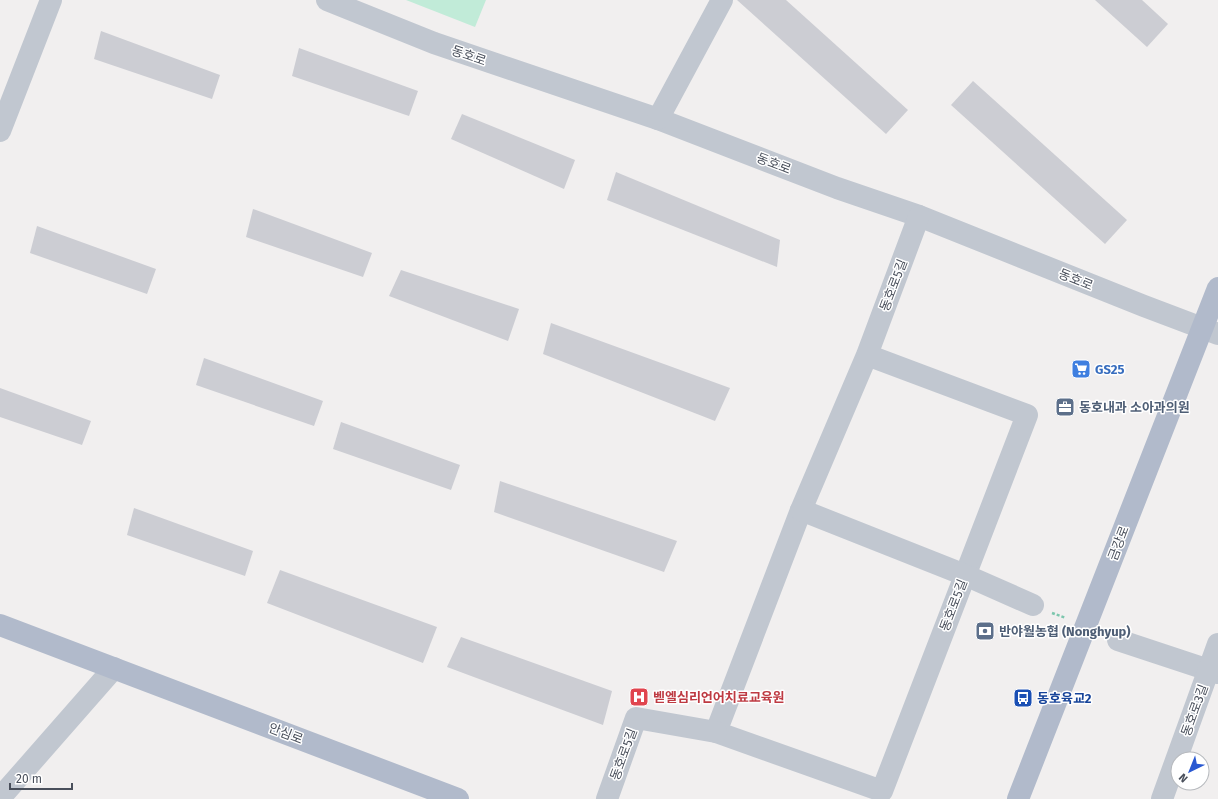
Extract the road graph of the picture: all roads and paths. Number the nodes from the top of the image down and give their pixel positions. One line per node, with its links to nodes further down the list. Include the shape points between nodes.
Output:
1 (51, 0): 5 (street)
2 (327, 0): 4 (street, 동호로, via 434,43)
3 (722, 0): 4 (street)
4 (658, 119): 6 (street, 동호로, via 837,188)
5 (0, 131)
6 (919, 216): 8 (street, 동호로); 9 (street, 동호로5길)
7 (1218, 288): 8 (main road, 금강로)
8 (1210, 331): 22 (main road, 금강로)
9 (867, 355): 10 (street, 동호로5길); 11 (street, 동호로5길, via 1027,414)
10 (801, 510): 11 (street); 18 (street, 동호로5길)
11 (965, 575): 12 (street); 18 (street, 동호로5길, via 882,791)
12 (1033, 604)
13 (0, 625): 16 (main road, 안심로)
14 (1118, 640): 17 (street)
15 (1218, 644): 17 (street, 동호로3길)
16 (114, 668): 19 (street); 20 (main road, 안심로)
17 (1213, 671): 23 (street, 동호로3길)
18 (716, 732): 21 (street, 동호로5길, via 636,718)
19 (0, 798)
20 (458, 799)
21 (607, 799)
22 (1018, 799)
23 (1162, 799)

